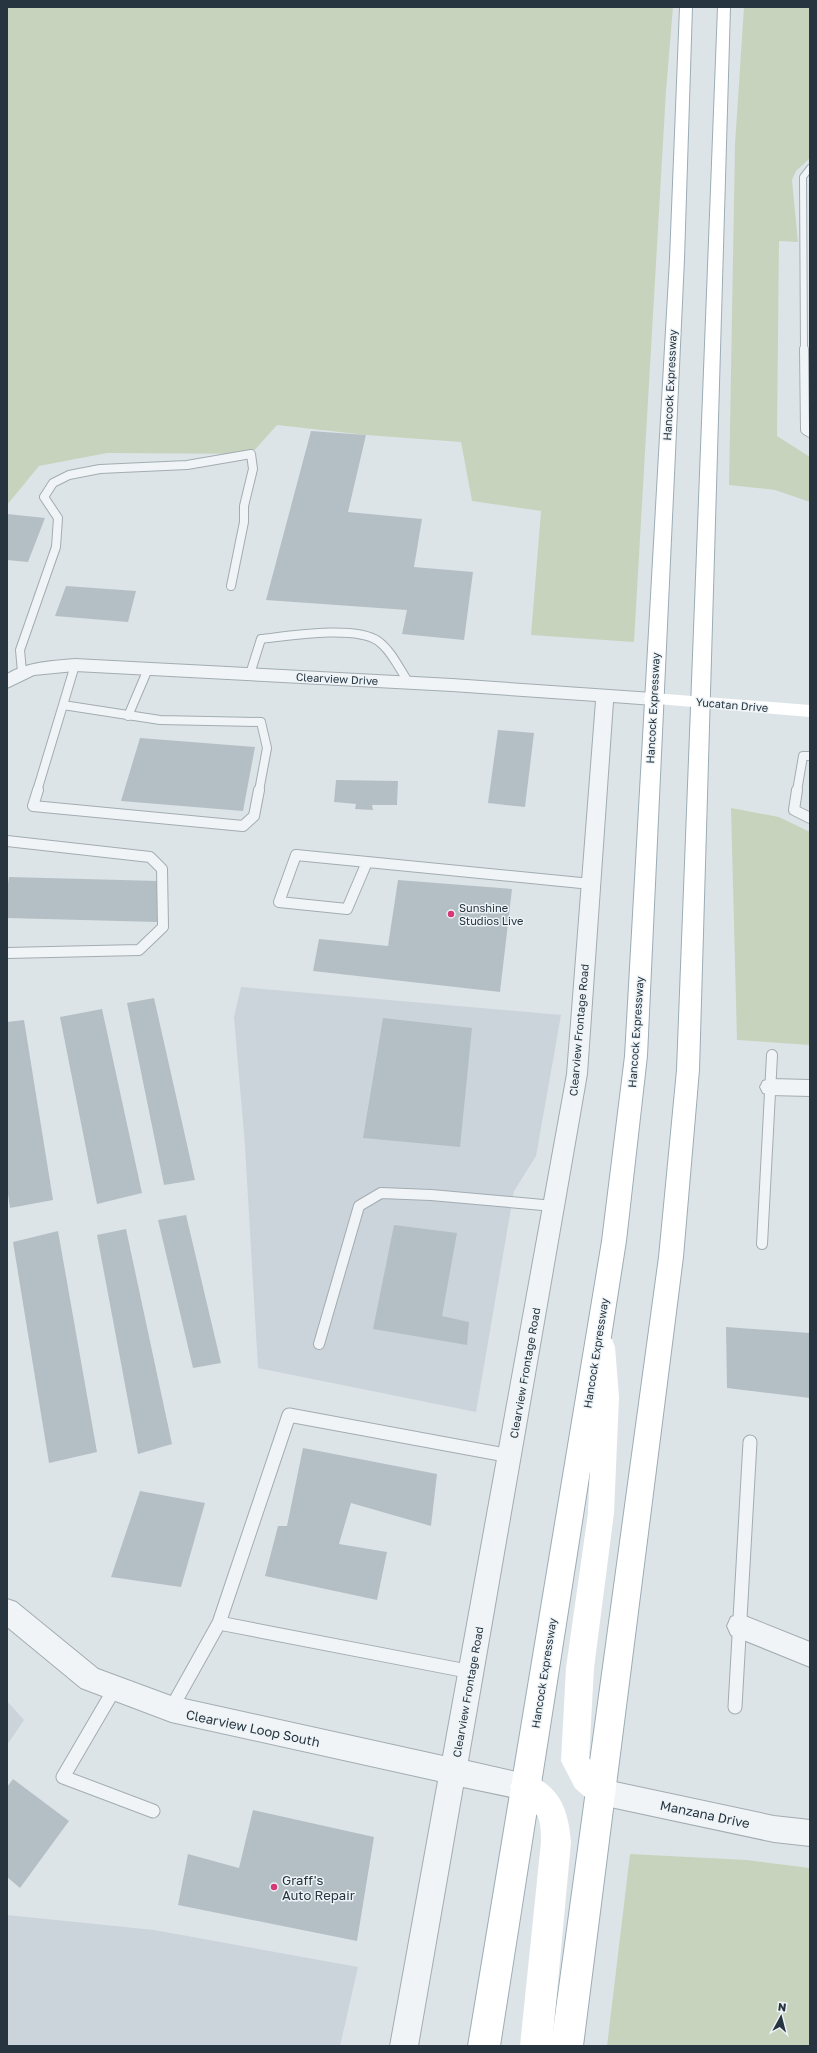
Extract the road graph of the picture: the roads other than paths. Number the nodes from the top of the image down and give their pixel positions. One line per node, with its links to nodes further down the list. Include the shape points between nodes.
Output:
1 (686, 7): 14 (main road, Hancock Expressway, via 677,259)
2 (724, 7): 15 (main road)
3 (810, 168): 4 (lane, via 803,177)
4 (807, 386): 5 (lane, via 805,430)
5 (810, 433)
6 (231, 586): 9 (lane, via 244,522 246,494 253,469 251,454 187,464 100,469 70,475 53,483 44,497 58,518 56,547 20,650)
7 (75, 665): 8 (street, Clearview Drive); 9 (street, Clearview Drive); 16 (lane)
8 (148, 669): 10 (street, Clearview Drive); 18 (lane)
9 (22, 672): 11 (street)
10 (250, 674): 12 (street, Clearview Drive); 12 (lane, via 261,640 300,634 356,634 378,641)
11 (7, 682)
12 (409, 683): 13 (street, Clearview Drive)
13 (605, 696): 14 (street, Clearview Drive); 23 (street, Clearview Frontage Road)
14 (653, 699): 15 (main road, Yucatan Drive); 30 (main road, Hancock Expressway, via 636,1056 614,1241)
15 (701, 703): 17 (main road, Yucatan Drive); 44 (main road, via 688,1070 679,1183)
16 (63, 705): 18 (lane); 18 (lane, via 33,806 243,826 254,816 267,748 261,722 160,720)
17 (810, 712)
18 (128, 716)
19 (810, 756): 20 (lane, via 803,756 794,810)
20 (810, 818)
21 (7, 840): 24 (lane, via 150,857 162,869 163,927 139,950)
22 (367, 862): 22 (lane, via 296,854 279,902 347,909); 23 (lane)
23 (591, 884): 28 (street, Clearview Frontage Road, via 577,1074)
24 (7, 953)
25 (772, 1055): 26 (lane)
26 (770, 1087): 27 (street); 29 (lane)
27 (810, 1088)
28 (554, 1206): 31 (lane, via 438,1195 381,1193 359,1206); 33 (street, Clearview Frontage Road)
29 (762, 1244)
30 (601, 1320): 43 (main road, Hancock Expressway); 44 (main road, via 606,1397 601,1513 580,1668 575,1736 575,1761 586,1778)
31 (319, 1344)
32 (750, 1442): 36 (lane)
33 (511, 1456): 35 (lane, via 289,1415); 38 (street, Clearview Frontage Road)
34 (7, 1611): 39 (street, Clearview Loop South, via 90,1679)
35 (219, 1623): 38 (lane); 41 (lane)
36 (740, 1626): 37 (street); 40 (lane)
37 (810, 1655)
38 (472, 1672): 42 (street, Clearview Frontage Road)
39 (115, 1688): 41 (street, Clearview Loop South); 45 (lane, via 63,1777)
40 (734, 1707)
41 (171, 1710): 42 (street, Clearview Loop South)
42 (454, 1772): 43 (street, Clearview Loop South); 47 (street, Clearview Frontage Road)
43 (525, 1787): 48 (main road, Hancock Expressway); 49 (main road, via 544,1800 554,1817 556,1842)
44 (601, 1792): 46 (street, Manzana Drive, via 774,1829); 50 (main road)
45 (153, 1811)
46 (810, 1833)
47 (404, 2046)
48 (484, 2046)
49 (536, 2046)
50 (567, 2046)

